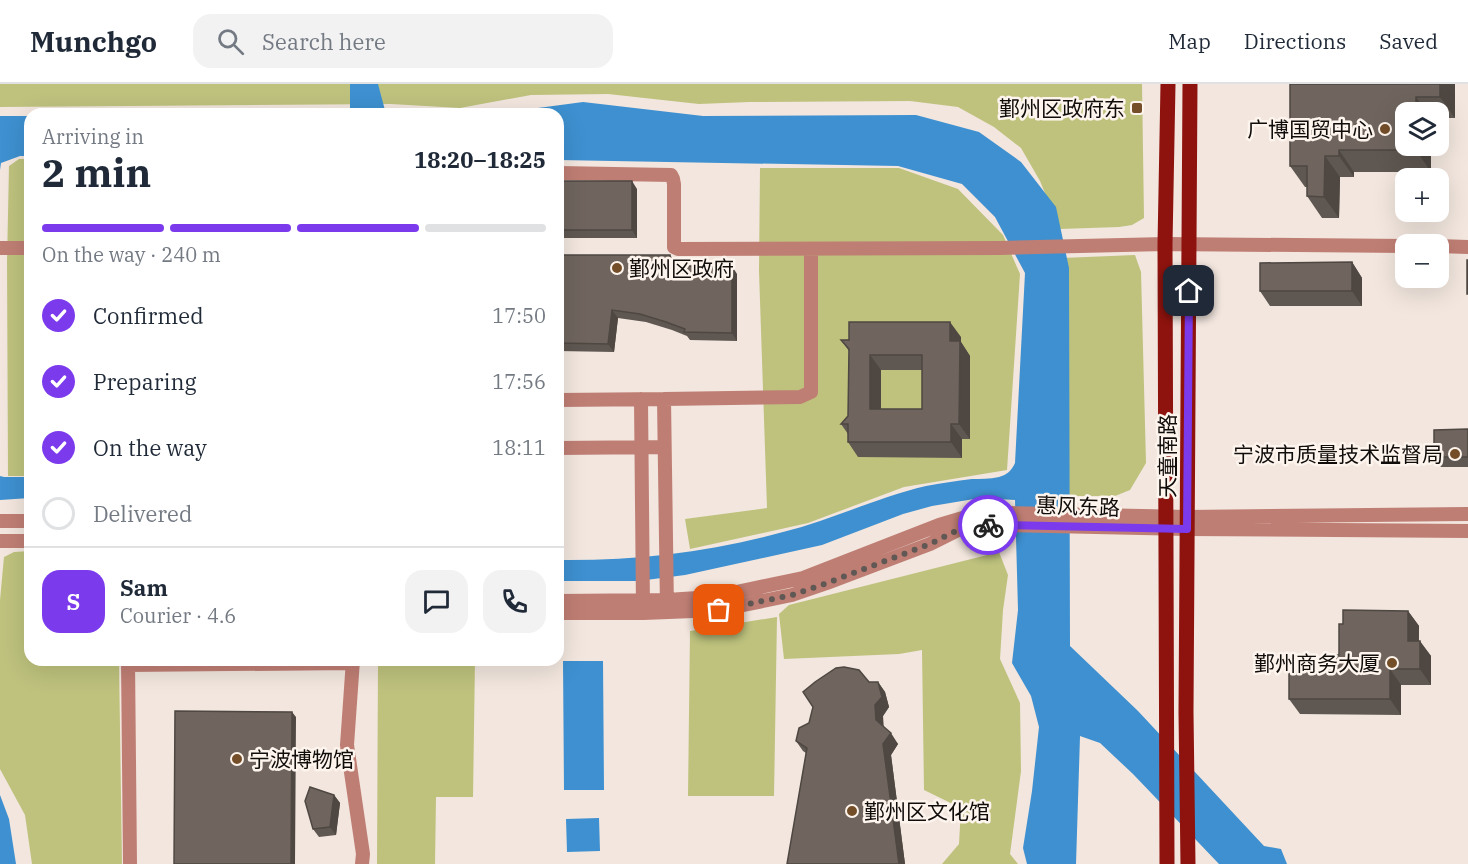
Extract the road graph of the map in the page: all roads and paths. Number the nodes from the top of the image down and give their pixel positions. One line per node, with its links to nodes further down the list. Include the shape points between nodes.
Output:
1 (1168, 84): 4 (main road)
2 (1190, 84): 5 (main road, 天童南路)
3 (564, 173): 11 (street, via 671,175 674,247 678,249)
4 (1165, 244): 5 (street); 11 (street); 21 (main road)
5 (1189, 244): 6 (street); 22 (main road, 天童南路)
6 (1395, 246)
7 (1449, 246): 8 (street)
8 (1468, 247)
9 (0, 248): 10 (street)
10 (24, 248)
11 (811, 249): 13 (street, via 811,392 800,397)
12 (641, 399): 13 (street); 14 (street); 15 (street)
13 (664, 399): 16 (street)
14 (564, 400)
15 (642, 447): 16 (street); 17 (street); 28 (street)
16 (664, 447): 27 (street)
17 (564, 448)
18 (1468, 514): 22 (street, 惠风东路)
19 (0, 521): 20 (street)
20 (24, 521)
21 (1166, 523): 22 (street, 惠风东路); 27 (street, 惠风东路, via 1009,519 976,514 803,578); 35 (main road)
22 (1187, 523): 23 (street, 惠风东路); 32 (main road, 天童南路)
23 (1468, 531)
24 (0, 541): 25 (street)
25 (24, 541)
26 (564, 601): 28 (street, 惠风东路)
27 (667, 606): 28 (street, 惠风东路)
28 (643, 607): 29 (street, 惠风东路)
29 (564, 613)
30 (128, 666): 33 (street)
31 (353, 666): 34 (street, via 347,745)
32 (1187, 859)
33 (130, 864)
34 (362, 864)
35 (1167, 864)

